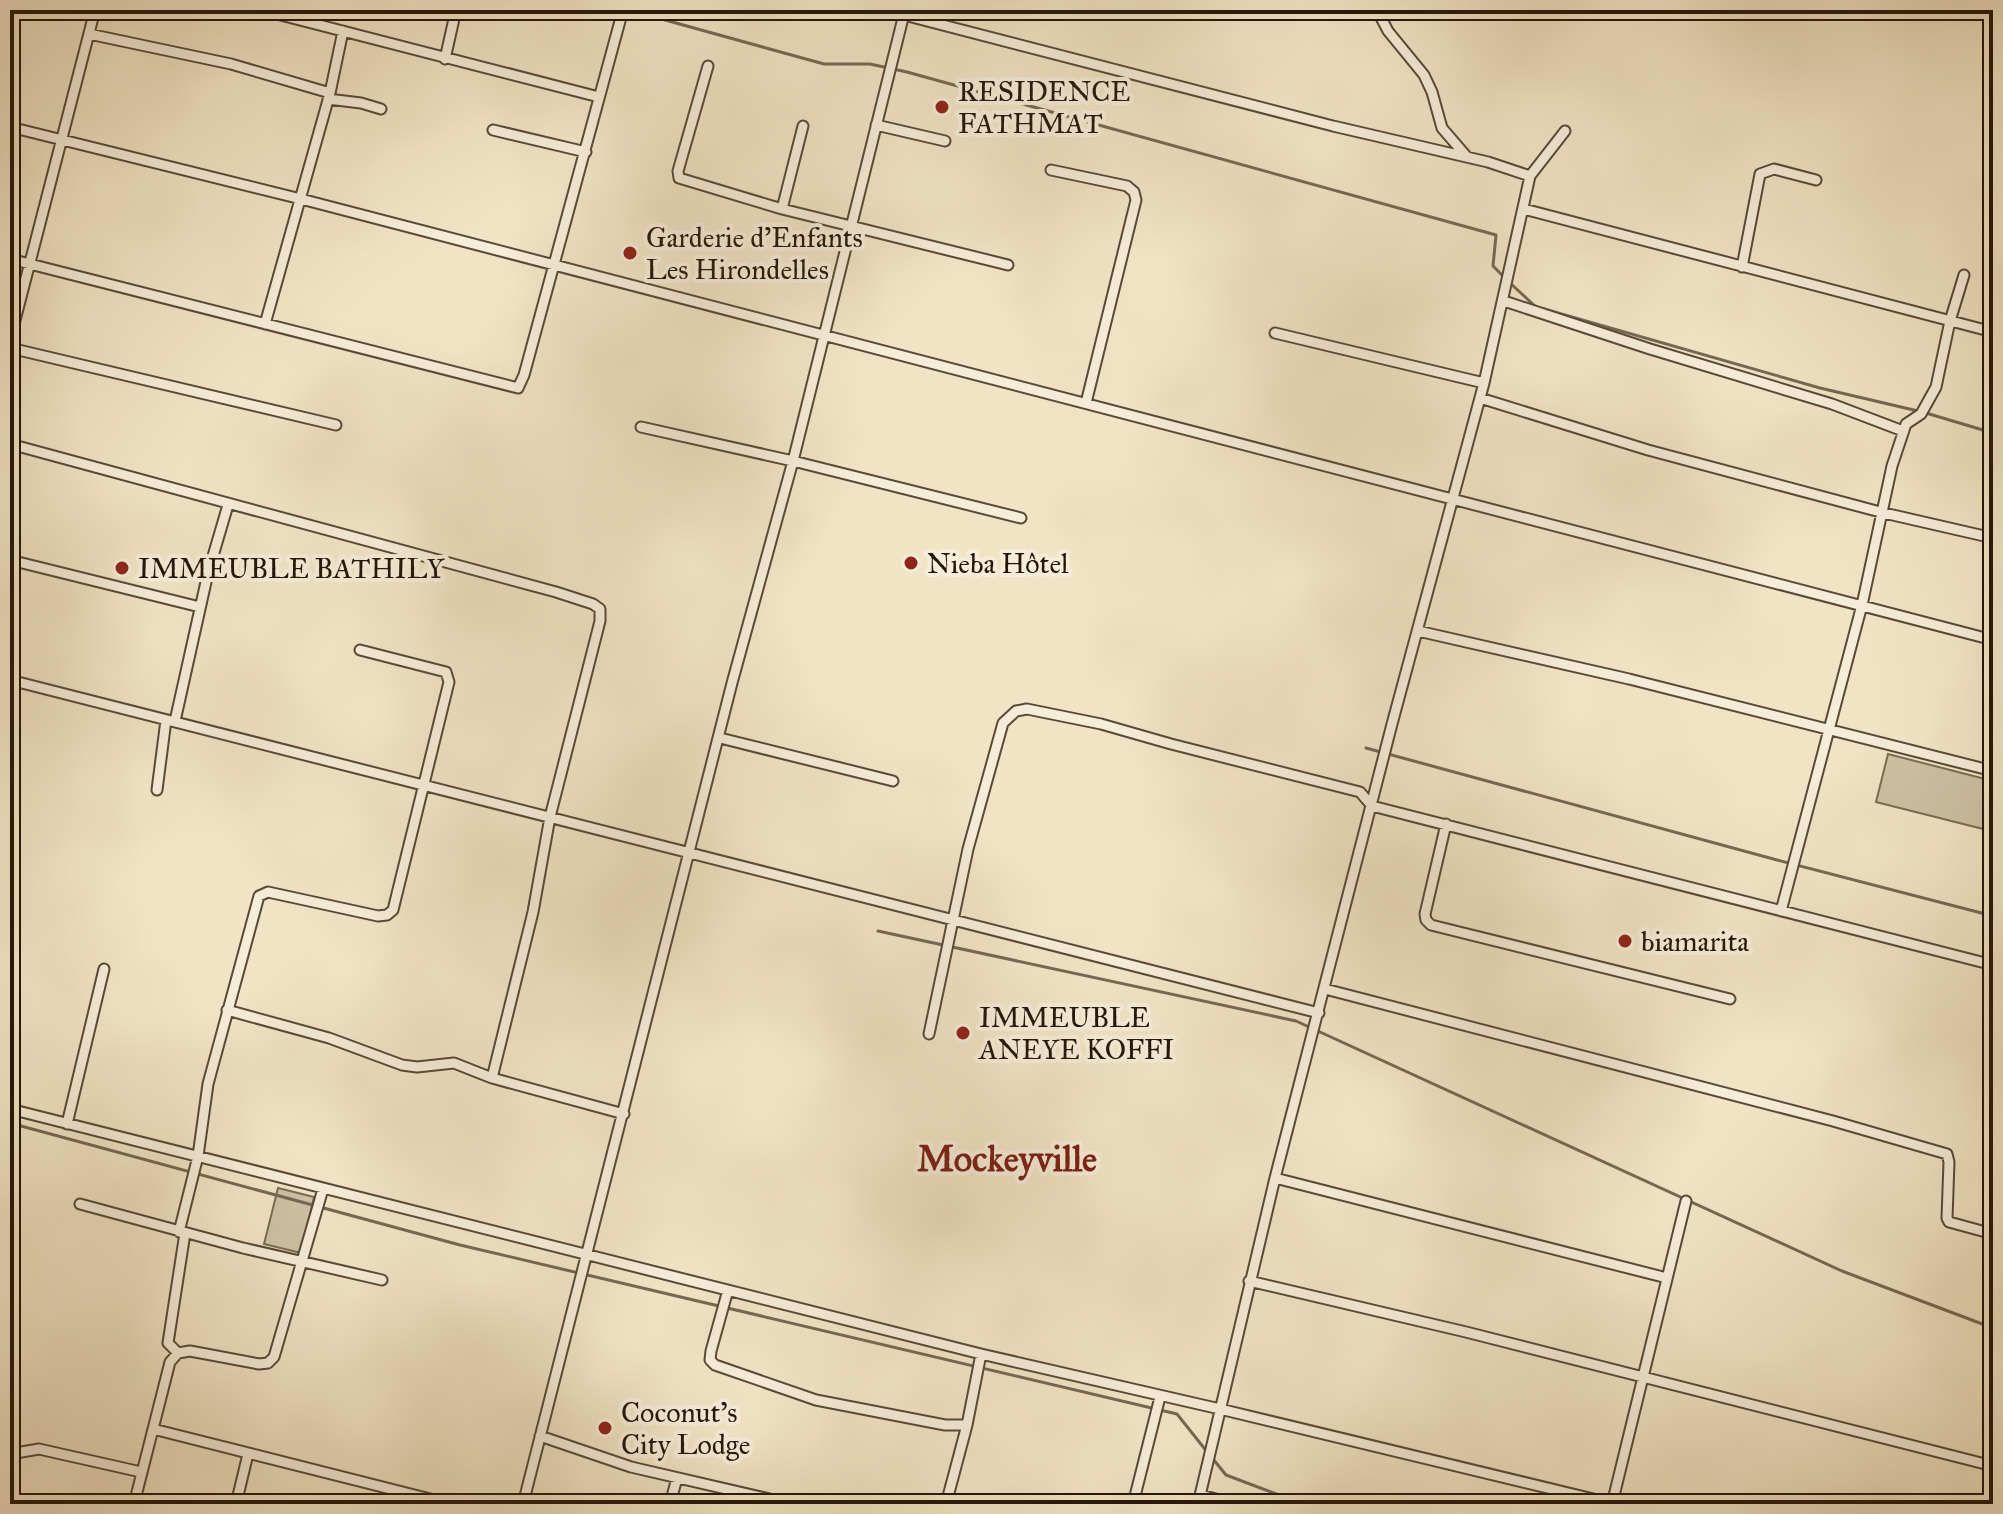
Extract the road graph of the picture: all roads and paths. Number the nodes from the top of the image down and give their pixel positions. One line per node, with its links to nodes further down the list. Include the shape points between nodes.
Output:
1 (95, 10): 8 (street)
2 (261, 10): 7 (street)
3 (456, 10): 9 (street)
4 (623, 10): 12 (street)
5 (1377, 10): 22 (street, via 1424,75 1442,128)
6 (904, 13): 14 (street); 22 (street)
7 (343, 31): 9 (street); 11 (street)
8 (89, 34): 11 (street, via 231,64); 19 (street)
9 (445, 59): 12 (street)
10 (708, 66): 27 (street, via 679,178)
11 (329, 96): 13 (street); 26 (street)
12 (599, 97): 21 (street)
13 (381, 109)
14 (876, 125): 20 (street); 29 (street)
15 (803, 126): 27 (street)
16 (10, 127): 19 (street)
17 (493, 130): 21 (street)
18 (1565, 131): 24 (street)
19 (61, 140): 26 (street); 31 (street)
20 (945, 141)
21 (586, 152): 32 (street)
22 (1467, 157): 24 (street)
23 (1051, 170): 46 (street, via 1127,186 1136,200)
24 (1530, 176): 28 (street)
25 (1816, 180): 34 (street, via 1774,169 1760,174)
26 (301, 199): 32 (street); 38 (street)
27 (782, 209): 29 (street)
28 (1524, 209): 34 (street); 36 (street)
29 (851, 226): 33 (street); 41 (street)
30 (10, 259): 31 (street)
31 (28, 264): 38 (street); 42 (street)
32 (553, 265): 38 (street, via 518,388); 41 (street)
33 (1008, 265)
34 (1742, 267): 37 (street)
35 (1964, 275): 37 (street)
36 (1504, 301): 44 (street); 49 (street)
37 (1950, 321): 39 (street); 49 (street, via 1936,387 1921,414)
38 (265, 324)
39 (1993, 332)
40 (1275, 333): 44 (street)
41 (823, 336): 46 (street); 51 (street)
42 (10, 340)
43 (10, 348): 47 (street)
44 (1484, 383): 45 (street)
45 (1480, 398): 52 (street); 54 (street, via 1648,450)
46 (1086, 403): 52 (street)
47 (336, 425)
48 (641, 427): 51 (street)
49 (1903, 431): 54 (street)
50 (10, 444): 53 (street)
51 (793, 461): 55 (street); 66 (street)
52 (1452, 500): 58 (street); 60 (street)
53 (228, 505): 59 (street); 72 (street, via 556,592 600,609)
54 (1884, 513): 56 (street); 58 (street)
55 (1021, 518)
56 (1993, 538)
57 (10, 560): 59 (street)
58 (1862, 605): 61 (street); 65 (street)
59 (200, 607): 64 (street)
60 (1418, 631): 65 (street); 71 (street)
61 (1993, 640)
62 (360, 650): 69 (street, via 448,676)
63 (10, 680): 64 (street)
64 (170, 721): 69 (street); 70 (street)
65 (1830, 729): 67 (street); 75 (street)
66 (720, 738): 68 (street); 74 (street)
67 (1993, 771)
68 (893, 781)
69 (424, 787): 72 (street); 81 (street, via 393,910 378,916 263,892)
70 (157, 790)
71 (1372, 806): 73 (street); 76 (street, via 1360,792 1101,724 1016,711 1003,723); 79 (street)
72 (550, 817): 74 (street); 84 (street, via 533,912)
73 (1446, 824): 75 (street); 80 (street, via 1425,914 1431,925)
74 (690, 854): 76 (street); 86 (street)
75 (1781, 911): 77 (street)
76 (952, 920): 82 (street); 83 (street)
77 (1993, 965)
78 (104, 969): 87 (street)
79 (1325, 989): 82 (street); 94 (street, via 1947,1154 1949,1222)
80 (1730, 999)
81 (227, 1010): 84 (street, via 402,1065 454,1063); 88 (street, via 208,1084)
82 (1319, 1013): 89 (street)
83 (929, 1034)
84 (492, 1078): 86 (street)
85 (10, 1109): 87 (street)
86 (624, 1114): 95 (street)
87 (67, 1124): 88 (street)
88 (198, 1156): 90 (street); 93 (street)
89 (1275, 1178): 97 (street); 99 (street)
90 (323, 1189): 95 (street); 96 (street)
91 (1686, 1201): 97 (street)
92 (80, 1204): 93 (street)
93 (182, 1232): 96 (street); 101 (street, via 168,1343)
94 (1993, 1234)
95 (589, 1255): 100 (street); 108 (street)
96 (302, 1262): 98 (street); 101 (street, via 268,1363)
97 (1667, 1278): 103 (street)
98 (382, 1280)
99 (1249, 1281): 103 (street); 105 (street)
100 (728, 1290): 102 (street); 106 (street, via 711,1351 715,1365 816,1400)
101 (178, 1353): 107 (street, via 170,1362)
102 (981, 1354): 104 (street); 106 (street)
103 (1642, 1375): 111 (street); 125 (street)
104 (1160, 1397): 105 (street); 123 (street)
105 (1220, 1409): 114 (street); 125 (street)
106 (967, 1425): 122 (street)
107 (153, 1429): 110 (street); 112 (street)
108 (540, 1436): 113 (street); 119 (street)
109 (10, 1454): 112 (street, via 39,1449)
110 (248, 1454): 115 (street); 117 (street)
111 (1993, 1466)
112 (141, 1472): 116 (street)
113 (677, 1478): 120 (street); 121 (street)
114 (1200, 1499): 124 (street)
115 (417, 1500): 118 (street)
116 (134, 1504)
117 (236, 1504)
118 (450, 1504)
119 (523, 1504)
120 (670, 1504)
121 (791, 1504)
122 (946, 1504)
123 (1133, 1504)
124 (1234, 1504)
125 (1611, 1504)

